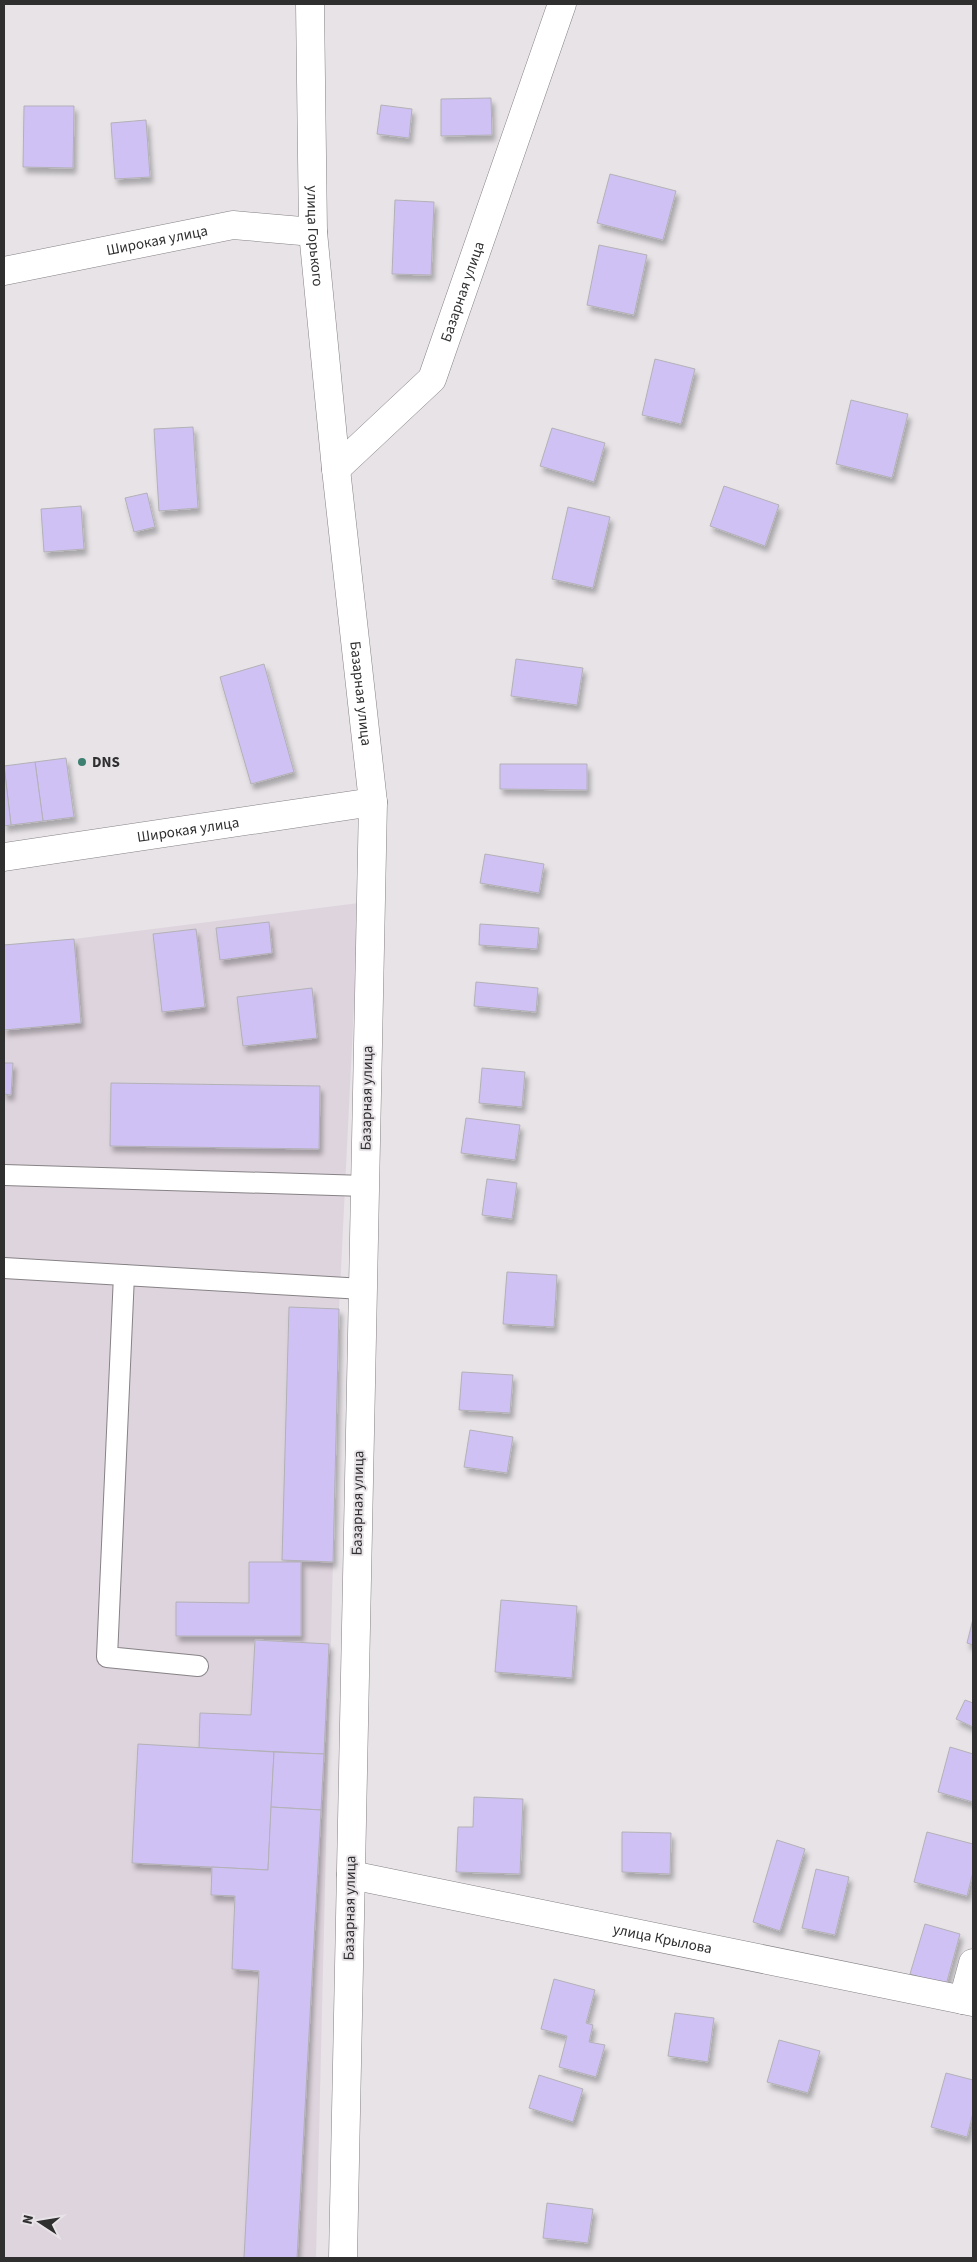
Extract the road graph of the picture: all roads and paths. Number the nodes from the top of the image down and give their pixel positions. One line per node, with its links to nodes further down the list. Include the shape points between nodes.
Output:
1 (310, 4): 3 (street, улица Горького)
2 (562, 4): 5 (street, Базарная улица, via 432,378)
3 (313, 232): 4 (street, Широкая улица, via 233,225); 5 (street, улица Горького)
4 (4, 271)
5 (336, 469): 6 (street, Базарная улица)
6 (372, 802): 7 (street, Широкая улица); 9 (street, Базарная улица)
7 (4, 857)
8 (4, 1175): 9 (lane)
9 (365, 1186): 12 (street, Базарная улица)
10 (4, 1268): 11 (lane)
11 (124, 1275): 12 (lane); 13 (lane, via 107,1656)
12 (363, 1288): 14 (street, Базарная улица)
13 (198, 1666)
14 (351, 1875): 16 (street, улица Крылова); 17 (street, Базарная улица)
15 (973, 1964): 16 (street)
16 (968, 2002)
17 (343, 2258)

